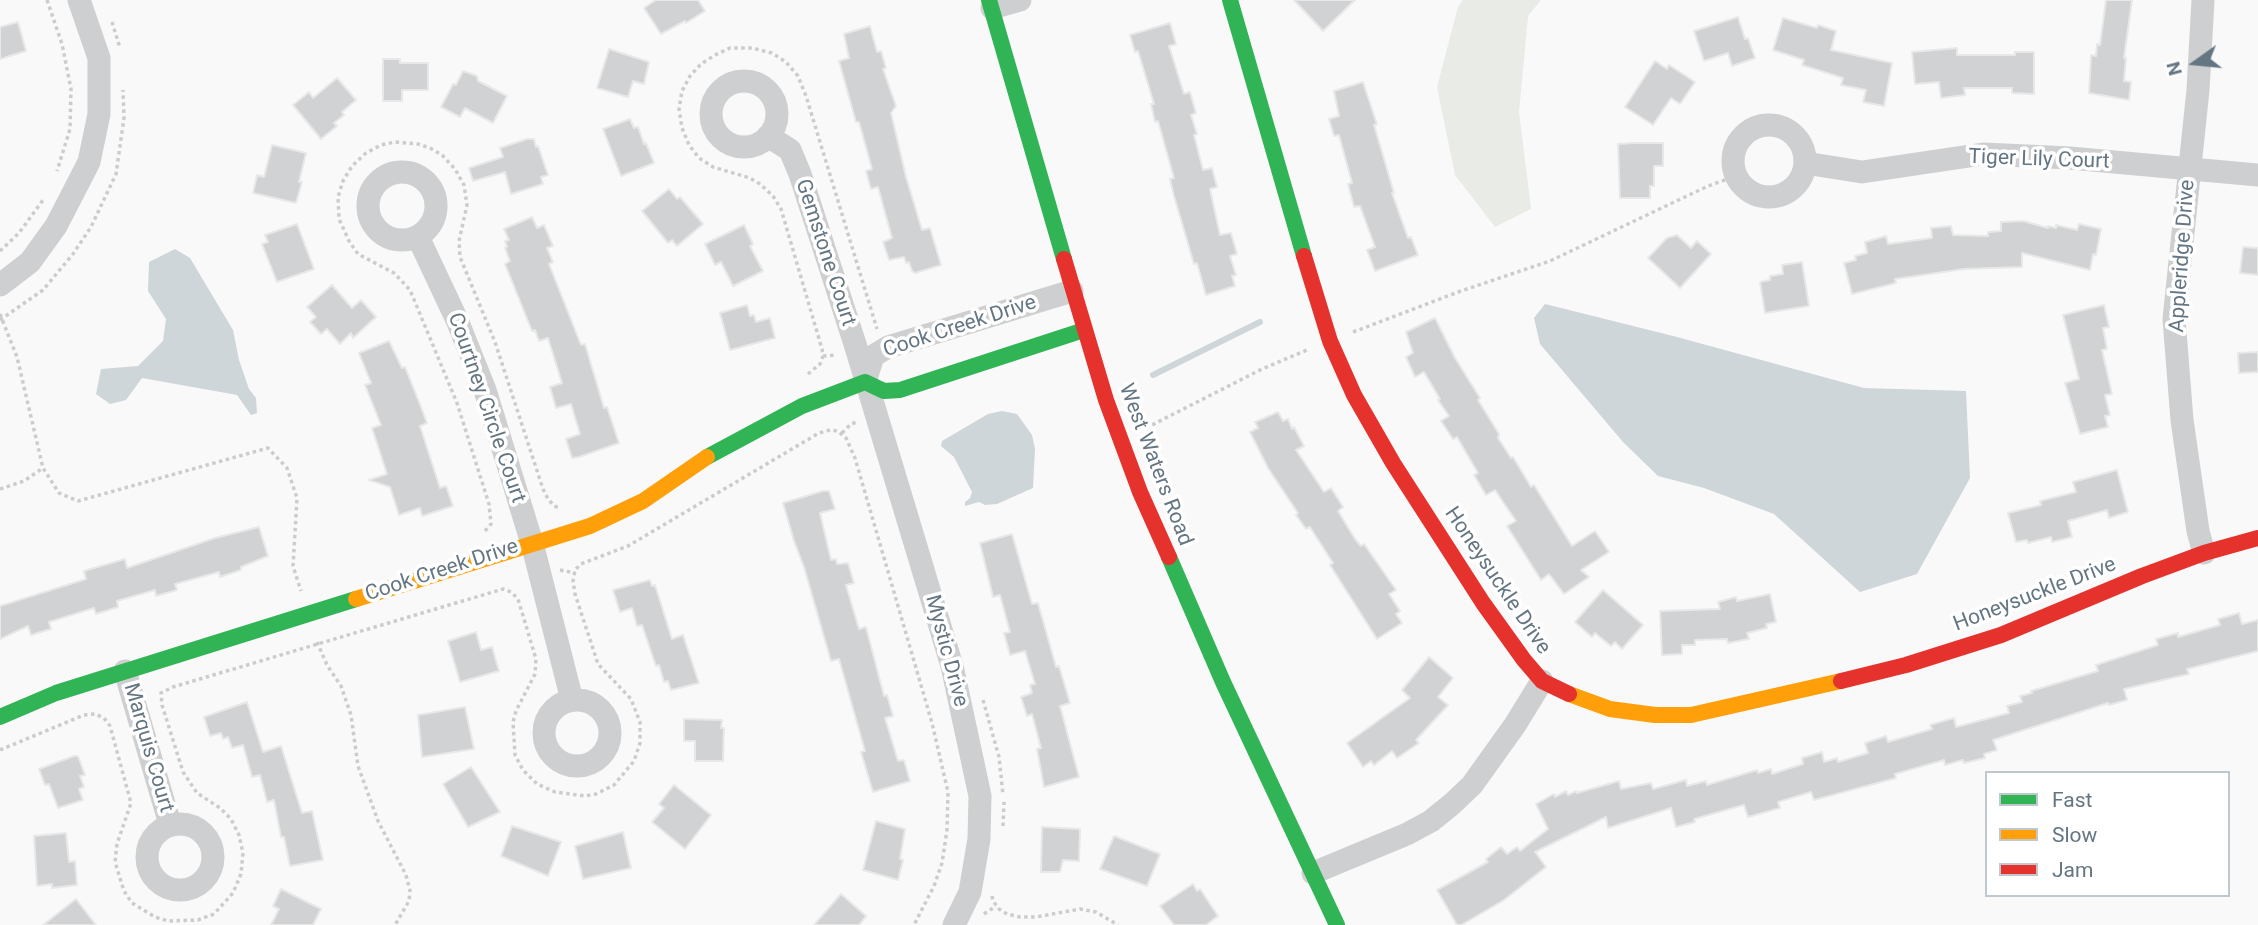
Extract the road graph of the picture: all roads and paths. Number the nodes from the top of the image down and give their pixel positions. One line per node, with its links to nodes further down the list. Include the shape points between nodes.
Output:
1 (47, 0): 12 (path, via 71,89 70,129)
2 (79, 0): 16 (street, via 99,58 99,114 89,162 56,226 30,262)
3 (1020, 0): 6 (street)
4 (1230, 0): 40 (street, Honeysuckle Drive, via 1318,305 1353,395 1483,603)
5 (2203, 0): 9 (street, Appleridge Drive)
6 (991, 4): 18 (street, West Waters Road)
7 (768, 136): 25 (street, Gemstone Court, via 790,150 800,174)
8 (1805, 163): 9 (street, Tiger Lily Court, via 1862,172 1983,154); 11 (street, via 1797,184 1772,197 1749,191); 11 (street, via 1794,135 1770,125 1758,127 1739,141 1734,153)
9 (2189, 169): 10 (street, Tiger Lily Court); 33 (street, Appleridge Drive, via 2174,319 2182,420)
10 (2258, 175)
11 (1736, 176): 22 (path, via 1550,261)
12 (54, 179)
13 (43, 200): 15 (path)
14 (418, 237): 32 (street, Courtney Circle Court, via 485,390)
15 (0, 251)
16 (0, 285)
17 (43, 290): 19 (path)
18 (1072, 290): 21 (street, West Waters Road); 25 (street, Cook Creek Drive, via 888,347 873,356)
19 (1, 317): 27 (path, via 17,357)
20 (878, 330): 24 (path, via 798,76 772,53 730,48 715,55 690,76 682,91 682,128 699,158 760,184 781,209 823,356 820,365)
21 (1084, 330): 25 (street, Cook Creek Drive, via 900,390 884,391); 47 (street, West Waters Road, via 1140,492)
22 (1354, 331)
23 (1303, 351): 26 (path)
24 (802, 378)
25 (864, 382): 32 (street, Cook Creek Drive, via 802,406 714,452 643,501 590,526); 49 (street, Mystic Drive, via 952,666 980,796 979,839)
26 (1146, 428)
27 (43, 468): 28 (path); 36 (path, via 59,493 78,501 268,448 287,468 297,498 293,566 300,590)
28 (0, 489)
29 (564, 509): 30 (path, via 554,506 544,489 499,354 460,257 467,205 464,185 455,169 430,148 395,142 381,145 352,166 343,181 339,219 358,254 394,273 410,290 426,325 457,403 492,515 486,531)
30 (475, 537)
31 (2258, 538): 33 (street, Honeysuckle Drive)
32 (533, 543): 37 (street, Cook Creek Drive); 43 (street, Courtney Circle Court)
33 (2204, 552): 40 (street, Honeysuckle Drive, via 2001,635 1893,668 1691,715 1610,709)
34 (562, 569): 35 (path)
35 (575, 573): 38 (path, via 575,594 598,664 631,699 640,722 634,761 614,785 596,793 555,792 537,784 515,755 513,722 536,674 536,659 512,592 494,590); 51 (path, via 582,564 628,546 819,433 842,433 855,458 948,792 942,863)
36 (310, 587)
37 (308, 614): 38 (path); 39 (street, Cook Creek Drive)
38 (318, 644): 42 (path); 50 (path, via 351,715 358,766 378,821 406,875 409,901)
39 (125, 671): 44 (street, Cook Creek Drive); 46 (street, Marquis Court)
40 (1542, 681): 47 (street, via 1472,785 1432,821)
41 (155, 690): 42 (path)
42 (161, 693): 45 (path, via 183,772 197,793 231,819 243,853 242,874 233,893 214,914 198,920 155,918 124,891 117,872 117,844 131,803 104,718 84,715)
43 (572, 700)
44 (0, 717)
45 (0, 750)
46 (170, 824)
47 (1313, 873): 52 (street, West Waters Road)
48 (996, 906): 49 (path)
49 (966, 923)
50 (395, 925)
51 (914, 925)
52 (1337, 925)

